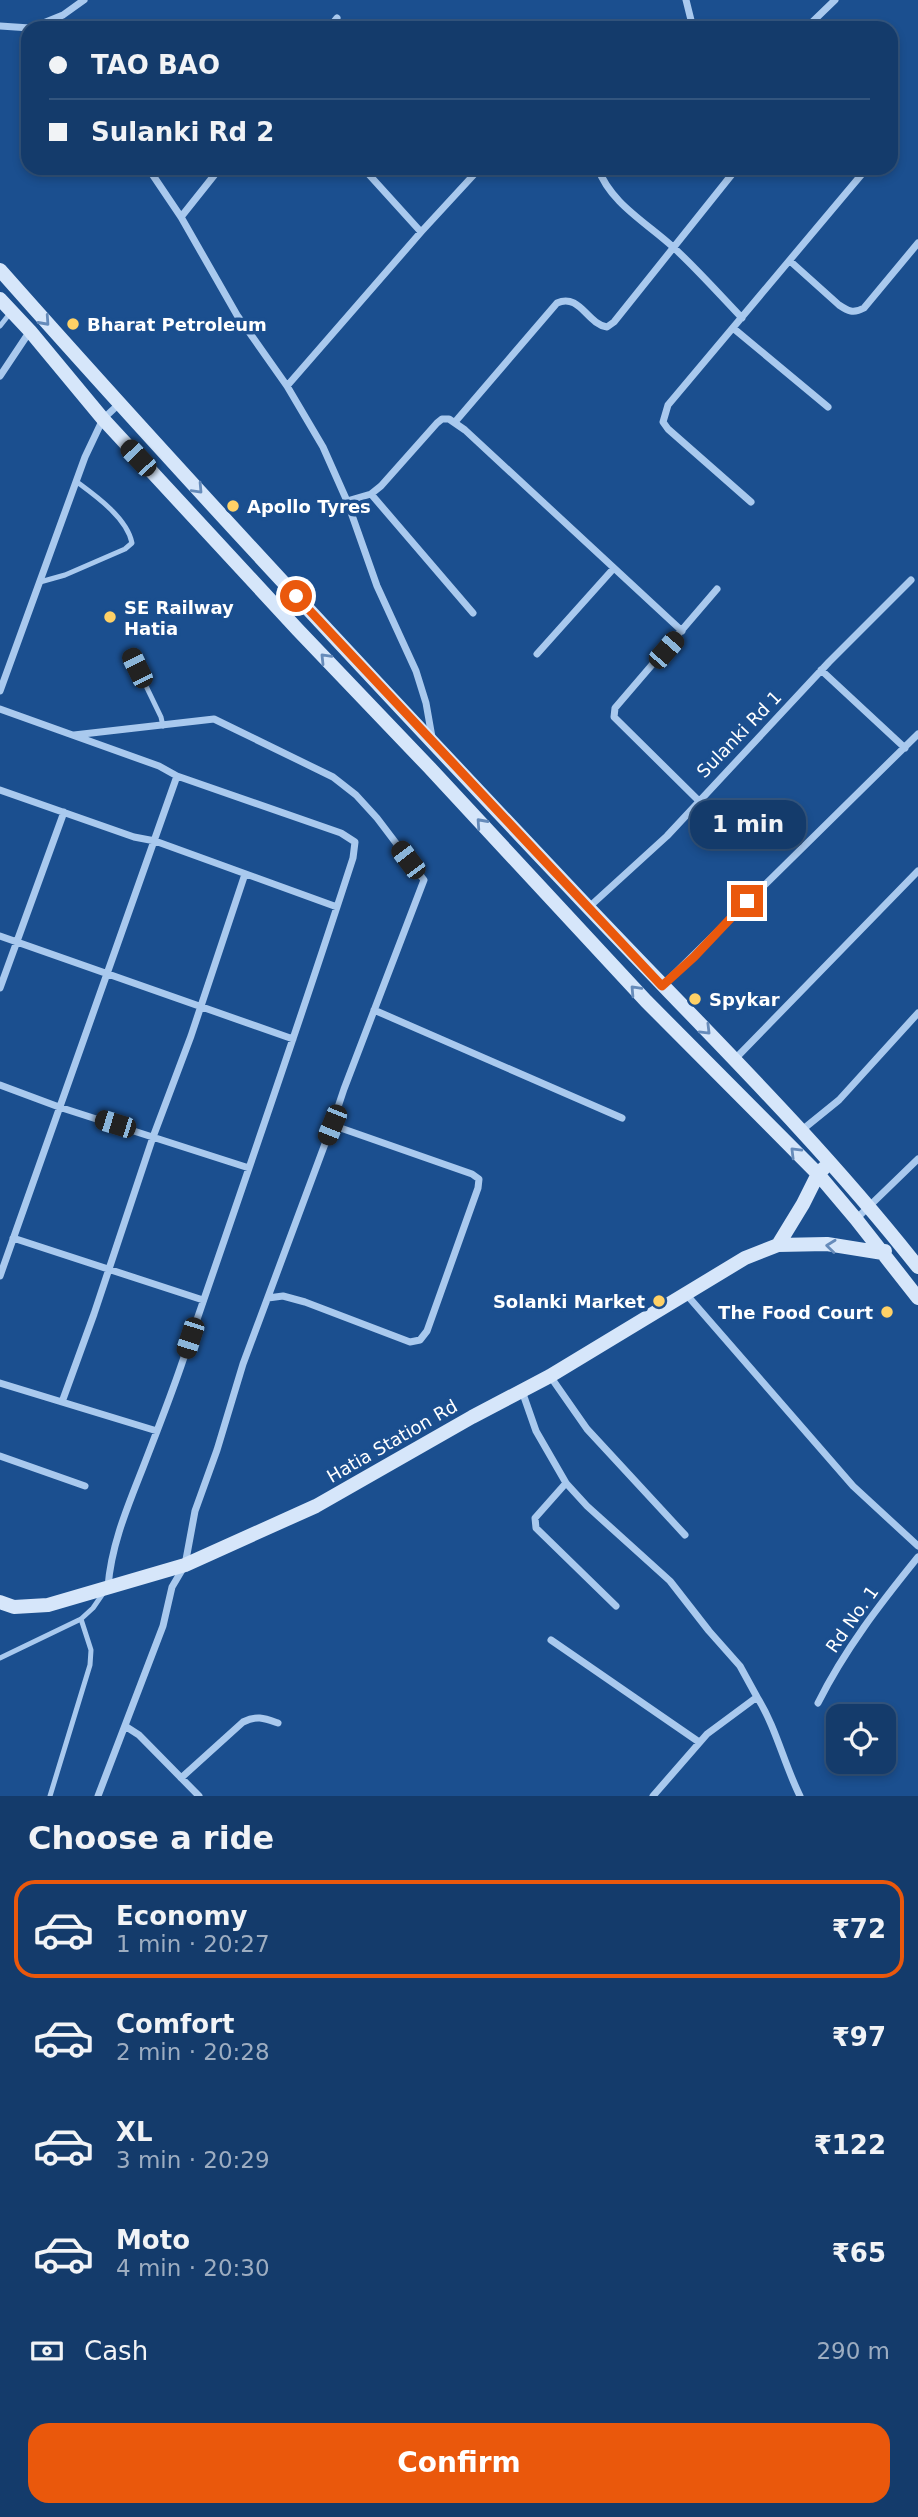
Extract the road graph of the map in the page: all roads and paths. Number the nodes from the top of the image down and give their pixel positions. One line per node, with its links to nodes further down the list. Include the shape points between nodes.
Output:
1 (84, 0): 5 (street)
2 (686, 0): 7 (street)
3 (835, 0): 8 (street)
4 (337, 18): 6 (street)
5 (57, 21)
6 (335, 21)
7 (691, 21)
8 (814, 21)
9 (0, 26): 10 (street)
10 (21, 27)
11 (153, 175): 18 (street)
12 (214, 175): 18 (street)
13 (369, 175): 19 (street)
14 (474, 175): 19 (street)
15 (600, 175): 21 (street, via 613,195)
16 (731, 175): 21 (street)
17 (861, 175): 22 (street)
18 (181, 217): 31 (street, via 237,316)
19 (421, 232): 31 (street)
20 (918, 243): 22 (street, via 856,312 848,311)
21 (674, 248): 26 (street); 35 (street, via 607,327 572,301 557,303)
22 (790, 261): 26 (street)
23 (0, 270): 32 (main road, one-way to 32)
24 (0, 299): 25 (main road)
25 (12, 312): 27 (lane); 29 (main road)
26 (742, 318): 28 (street)
27 (0, 326)
28 (733, 328): 33 (street); 39 (street, via 668,405 663,422)
29 (30, 331): 30 (street); 34 (main road)
30 (0, 376)
31 (287, 386): 38 (street, via 324,447)
32 (119, 404): 34 (street); 54 (main road, one-way to 54)
33 (828, 407)
34 (103, 419): 36 (street); 84 (main road, one-way to 34, via 608,961)
35 (455, 422): 37 (street, via 442,419); 40 (street)
36 (77, 482): 42 (street); 42 (lane, via 130,532 132,543)
37 (371, 494): 38 (street); 44 (street)
38 (347, 501): 54 (street, via 373,577 416,671)
39 (751, 502)
40 (614, 568): 45 (street); 46 (street)
41 (911, 580): 48 (street, Sulanki Rd 1)
42 (40, 582): 49 (street)
43 (717, 589): 45 (street)
44 (473, 613)
45 (682, 631): 58 (street, via 613,714)
46 (537, 654)
47 (131, 655): 51 (lane)
48 (821, 670): 55 (street); 58 (street, Sulanki Rd 1)
49 (0, 691)
50 (0, 709): 53 (street)
51 (163, 726): 53 (street); 71 (street, via 214,719 333,778 377,818 424,880)
52 (918, 734): 55 (street)
53 (74, 735): 56 (street)
54 (433, 745): 64 (main road)
55 (905, 748): 68 (street)
56 (177, 776): 60 (street); 63 (street, via 341,833 355,842)
57 (0, 790): 59 (street)
58 (698, 800): 64 (street, Sulanki Rd 1, via 667,836)
59 (64, 813): 60 (street); 66 (street)
60 (155, 841): 62 (street); 67 (street)
61 (918, 871): 74 (street)
62 (245, 874): 63 (street); 70 (street)
63 (337, 906): 73 (street)
64 (588, 908): 68 (main road)
65 (0, 936): 66 (street)
66 (16, 941): 67 (street); 69 (street)
67 (109, 975): 70 (street); 76 (street)
68 (662, 986): 74 (main road, one-way to 74)
69 (0, 988)
70 (201, 1008): 73 (street); 80 (street)
71 (374, 1010): 77 (street); 78 (street)
72 (918, 1013): 79 (street, via 839,1100)
73 (293, 1039): 83 (street)
74 (735, 1059): 79 (main road)
75 (0, 1085): 76 (street)
76 (59, 1107): 80 (street); 87 (street)
77 (622, 1118)
78 (332, 1125): 96 (street); 96 (street, via 479,1179 453,1260 420,1340 410,1342 305,1302 283,1296)
79 (802, 1130): 82 (main road)
80 (153, 1137): 83 (street); 92 (street)
81 (918, 1159): 85 (street)
82 (831, 1162): 84 (main road); 85 (main road)
83 (249, 1168): 97 (street)
84 (818, 1174): 86 (main road); 89 (main road)
85 (870, 1206): 86 (street); 88 (main road)
86 (856, 1219): 90 (main road)
87 (13, 1238): 92 (street); 93 (street)
88 (898, 1242): 90 (main road); 91 (main road)
89 (778, 1245): 90 (main road, one-way to 89, via 827,1244); 94 (main road, Hatia Station Rd, via 745,1258)
90 (883, 1253): 95 (main road)
91 (918, 1267)
92 (109, 1269): 97 (street); 101 (street)
93 (0, 1276)
94 (686, 1293): 98 (main road, Hatia Station Rd); 107 (street, via 853,1486)
95 (917, 1294)
96 (268, 1298): 109 (street, via 195,1511)
97 (203, 1300): 102 (street)
98 (550, 1376): 100 (main road, Hatia Station Rd); 106 (street, via 587,1429)
99 (0, 1382): 101 (street)
100 (522, 1390): 104 (street, via 536,1431); 109 (main road, Hatia Station Rd, via 316,1506)
101 (62, 1402): 102 (street)
102 (157, 1431): 110 (street, via 116,1540)
103 (0, 1456): 105 (street)
104 (566, 1483): 111 (street, via 535,1518 536,1528); 116 (street, via 670,1581 740,1666)
105 (85, 1486)
106 (685, 1535)
107 (918, 1546)
108 (918, 1557): 117 (street, Rd No. 1, via 873,1612)
109 (185, 1565): 110 (main road, Hatia Station Rd); 119 (street, via 172,1587 163,1626)
110 (108, 1587): 112 (main road, Hatia Station Rd, via 48,1605); 113 (lane)
111 (616, 1606)
112 (5, 1607)
113 (81, 1619): 115 (lane); 122 (lane, via 91,1650 90,1665)
114 (551, 1640): 120 (street)
115 (0, 1658)
116 (757, 1697): 120 (street); 126 (street)
117 (818, 1703)
118 (278, 1723): 121 (street, via 261,1717 243,1722)
119 (125, 1726): 121 (street); 123 (street)
120 (699, 1742): 125 (street)
121 (181, 1777): 124 (street)
122 (50, 1796)
123 (98, 1796)
124 (199, 1796)
125 (653, 1796)
126 (800, 1796)

